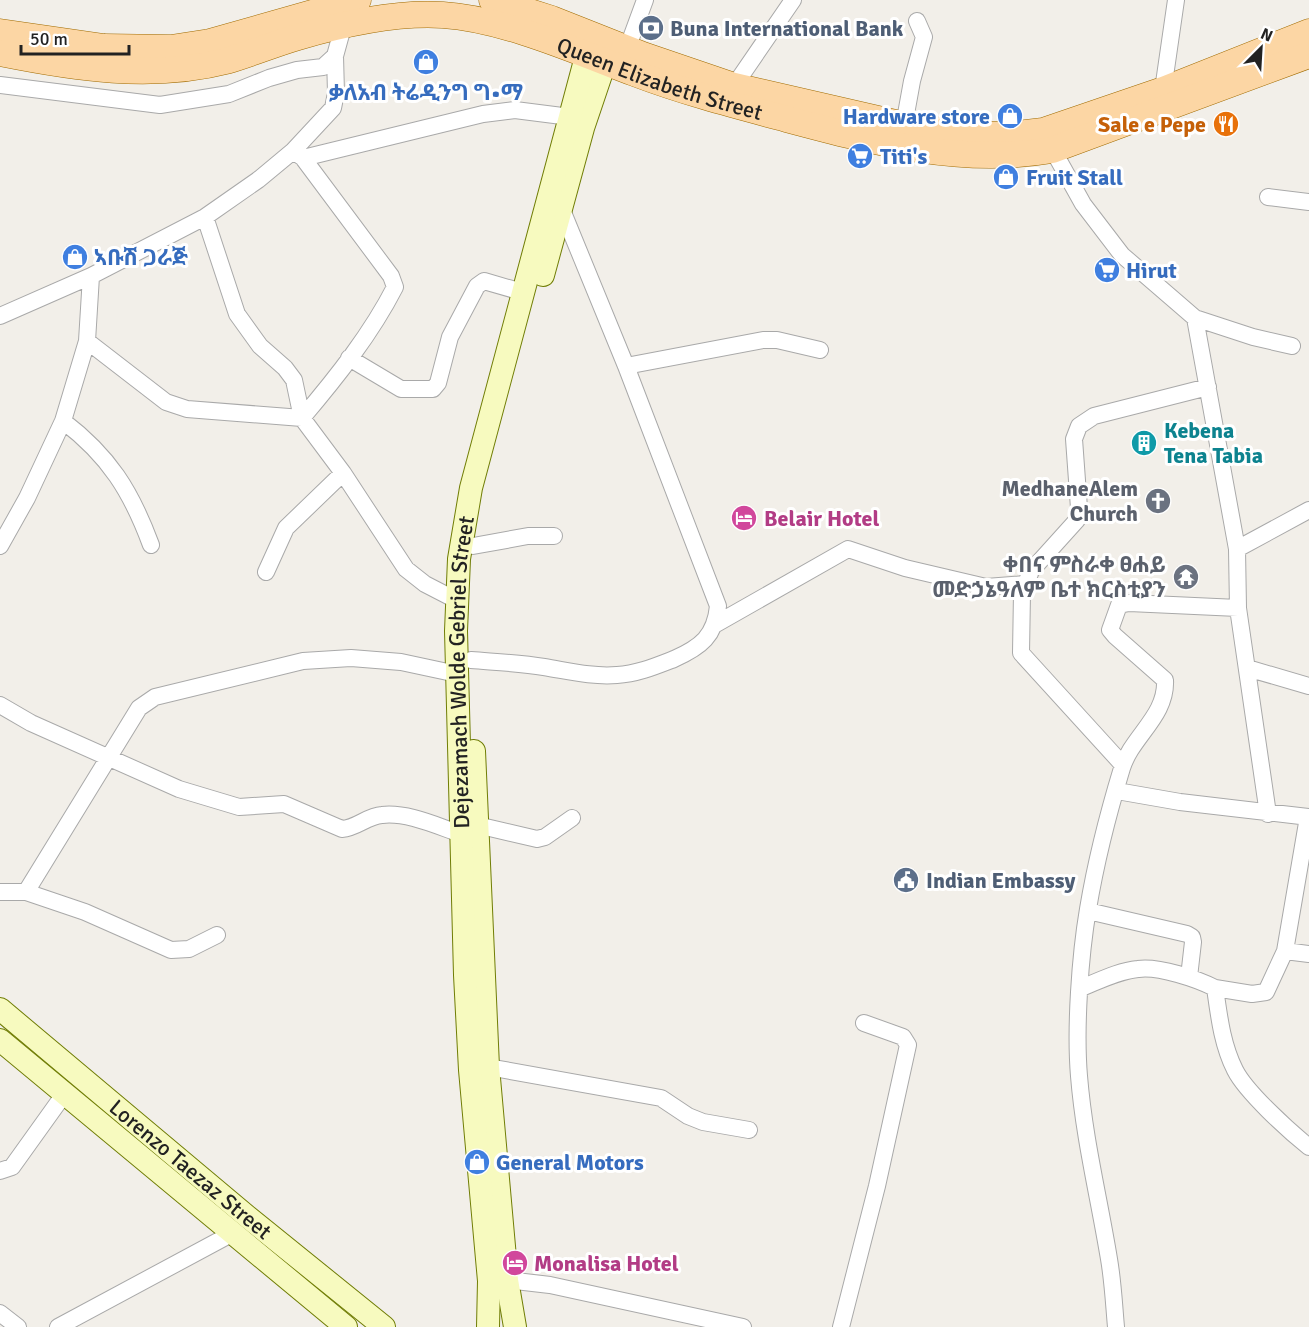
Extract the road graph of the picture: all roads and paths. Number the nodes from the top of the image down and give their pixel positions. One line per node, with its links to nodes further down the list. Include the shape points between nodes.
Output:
1 (492, 0): 9 (main road, Queen Elizabeth Street)
2 (645, 0): 9 (street)
3 (793, 0): 14 (street)
4 (1176, 0): 15 (street)
5 (345, 8): 7 (main road, Queen Elizabeth Street, via 171,48 104,47); 9 (main road, Queen Elizabeth Street, via 398,17 441,15 478,20); 10 (main road, Queen Elizabeth Street, via 299,36 225,61 158,72 101,69); 12 (street)
6 (917, 21): 17 (street, via 924,37)
7 (0, 32)
8 (1309, 32): 15 (main road, Queen Elizabeth Street)
9 (605, 48): 14 (main road, Queen Elizabeth Street); 16 (main road, Dejezamach Wolde Gebriel Street); 18 (main road, Queen Elizabeth Street, via 697,95 848,136 973,157 1022,155); 22 (main road, Dejezamach Wolde Gebriel Street)
10 (0, 53)
11 (1309, 55): 18 (main road, Queen Elizabeth Street)
12 (335, 56): 13 (street, via 323,67 269,78 229,94 160,105); 19 (street, via 333,108)
13 (0, 85)
14 (734, 86): 17 (main road, Queen Elizabeth Street)
15 (1163, 90): 18 (main road, Queen Elizabeth Street)
16 (570, 117): 19 (street, via 515,110 483,114); 25 (main road, Dejezamach Wolde Gebriel Street)
17 (904, 125): 18 (main road, Queen Elizabeth Street)
18 (1047, 140): 27 (street, via 1083,204 1122,255)
19 (298, 155): 23 (street); 31 (street, via 391,276 395,287)
20 (1268, 197): 21 (street)
21 (1309, 202)
22 (562, 210): 32 (street); 41 (main road, Dejezamach Wolde Gebriel Street, via 482,498)
23 (205, 217): 24 (street); 34 (street, via 237,314 260,346 294,380)
24 (91, 276): 26 (street); 28 (street)
25 (522, 292): 31 (street, via 484,281 477,286 450,337 433,389 401,389); 45 (main road, Dejezamach Wolde Gebriel Street, via 471,488)
26 (0, 316)
27 (1195, 318): 29 (street); 33 (street)
28 (87, 341): 34 (street, via 166,402 187,409); 35 (street)
29 (1292, 346)
30 (820, 350): 32 (street, via 763,340)
31 (349, 358): 34 (street)
32 (626, 366): 47 (street, via 718,606)
33 (1208, 387): 42 (street); 44 (street, via 1094,416 1079,426 1074,439 1077,520 1031,572)
34 (302, 418): 36 (street)
35 (63, 421): 39 (street, via 89,441 112,468 136,506); 40 (street)
36 (343, 473): 43 (street, via 286,528); 45 (street, via 406,569 424,584)
37 (1309, 510): 42 (street)
38 (554, 536): 41 (street, via 528,536)
39 (151, 545)
40 (0, 546)
41 (473, 546): 48 (main road, Dejezamach Wolde Gebriel Street)
42 (1237, 549): 46 (street)
43 (266, 572)
44 (1026, 584): 47 (street, via 986,587 905,568 848,549); 53 (street, via 1022,593 1021,653)
45 (456, 600): 48 (main road, Dejezamach Wolde Gebriel Street)
46 (1238, 608): 49 (street); 53 (street, via 1119,605 1110,630 1164,680 1165,693 1162,705)
47 (716, 624): 48 (street, via 705,639 683,655 647,670 619,675 543,667)
48 (464, 667): 52 (street, via 351,658 284,664 155,697 139,708); 58 (main road, Dejezamach Wolde Gebriel Street)
49 (1247, 668): 50 (street); 55 (street)
50 (1309, 686)
51 (0, 705): 52 (street)
52 (110, 758): 58 (street, via 225,805 284,804 342,829 382,815); 60 (street)
53 (1123, 765): 54 (street)
54 (1117, 791): 55 (street); 61 (street, via 1099,852)
55 (1268, 814): 57 (street)
56 (572, 818): 58 (street, via 537,839)
57 (1308, 818): 63 (street)
58 (469, 829): 71 (main road, Dejezamach Wolde Gebriel Street); 83 (main road, Dejezamach Wolde Gebriel Street, via 470,1070 489,1281)
59 (0, 892): 60 (street)
60 (26, 892): 62 (street, via 85,912 171,950 189,949)
61 (1088, 911): 65 (street, via 1192,937); 66 (street)
62 (218, 935)
63 (1285, 951): 64 (street); 67 (street, via 1266,992 1252,994)
64 (1309, 954)
65 (1189, 977): 66 (street, via 1141,968); 67 (street)
66 (1081, 988): 87 (street, via 1079,1075)
67 (1215, 988): 74 (street, via 1221,1029 1236,1072)
68 (0, 1009): 82 (main road, Lorenzo Taezaz Street)
69 (864, 1023): 86 (street, via 903,1037 908,1045)
70 (0, 1040): 72 (main road, Lorenzo Taezaz Street)
71 (488, 1067): 73 (street, via 661,1098 703,1122); 77 (main road, Dejezamach Wolde Gebriel Street)
72 (65, 1093): 75 (street, via 12,1167); 76 (main road, Lorenzo Taezaz Street)
73 (748, 1130)
74 (1309, 1147)
75 (0, 1172)
76 (233, 1233): 80 (street); 81 (main road, Lorenzo Taezaz Street)
77 (507, 1280): 84 (main road, Dejezamach Wolde Gebriel Street); 85 (street, via 550,1285)
78 (0, 1312): 79 (street)
79 (18, 1327)
80 (58, 1327)
81 (346, 1327)
82 (384, 1327)
83 (488, 1327)
84 (515, 1327)
85 (743, 1327)
86 (841, 1327)
87 (1116, 1327)

